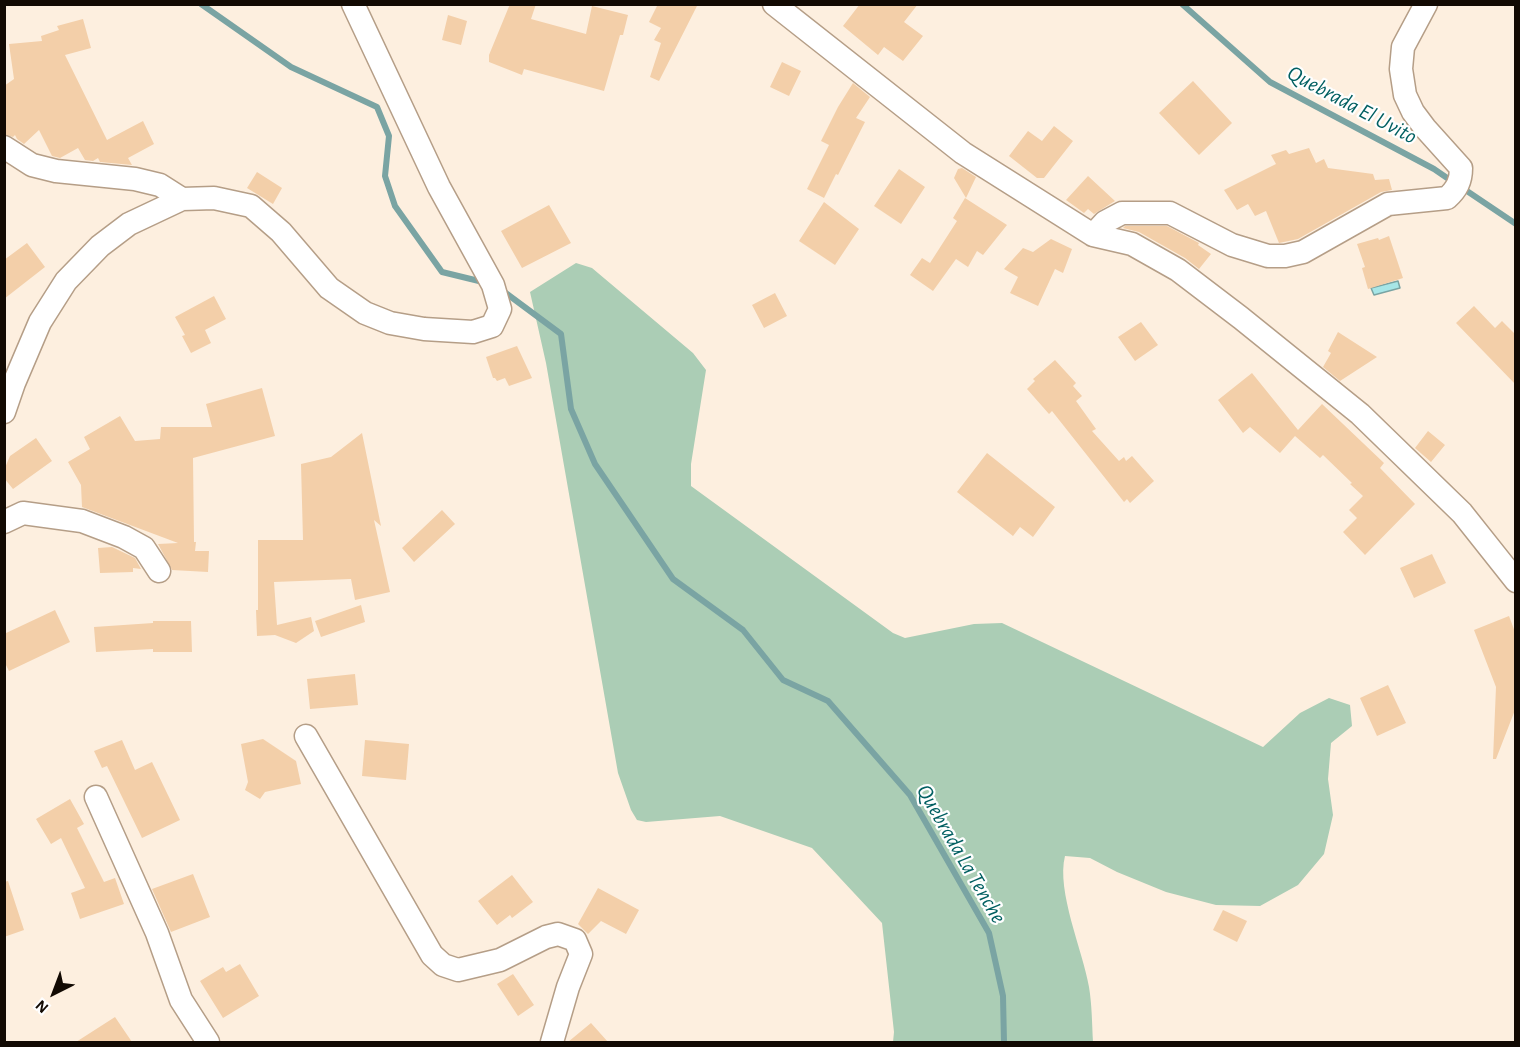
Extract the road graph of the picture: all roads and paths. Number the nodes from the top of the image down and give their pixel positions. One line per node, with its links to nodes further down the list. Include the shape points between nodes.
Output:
1 (353, 4): 5 (street, via 440,187 493,285 500,309 492,326 473,332 436,330 390,323 365,313 329,288 281,232 251,206 214,198)
2 (774, 4): 6 (street, via 963,153)
3 (1426, 4): 6 (street, via 1403,46 1401,69 1405,95 1413,112 1461,168 1458,185 1447,198 1388,204 1303,252 1285,255 1268,256 1232,245 1170,213 1122,213 1104,222)
4 (4, 147): 5 (street, via 32,165 160,184)
5 (182, 200): 7 (street, via 129,224 100,246 66,281 40,322)
6 (1093, 235): 10 (street, via 1132,244 1178,270 1360,414 1462,513)
7 (4, 412)
8 (4, 522): 9 (street, via 22,513 82,520 144,548)
9 (159, 571)
10 (1515, 582)
11 (306, 736): 14 (street, via 432,955 443,965 458,970 500,960 558,934 575,940 581,954)
12 (96, 797): 13 (street, via 157,933 181,1000)
13 (208, 1042)
14 (552, 1042)

